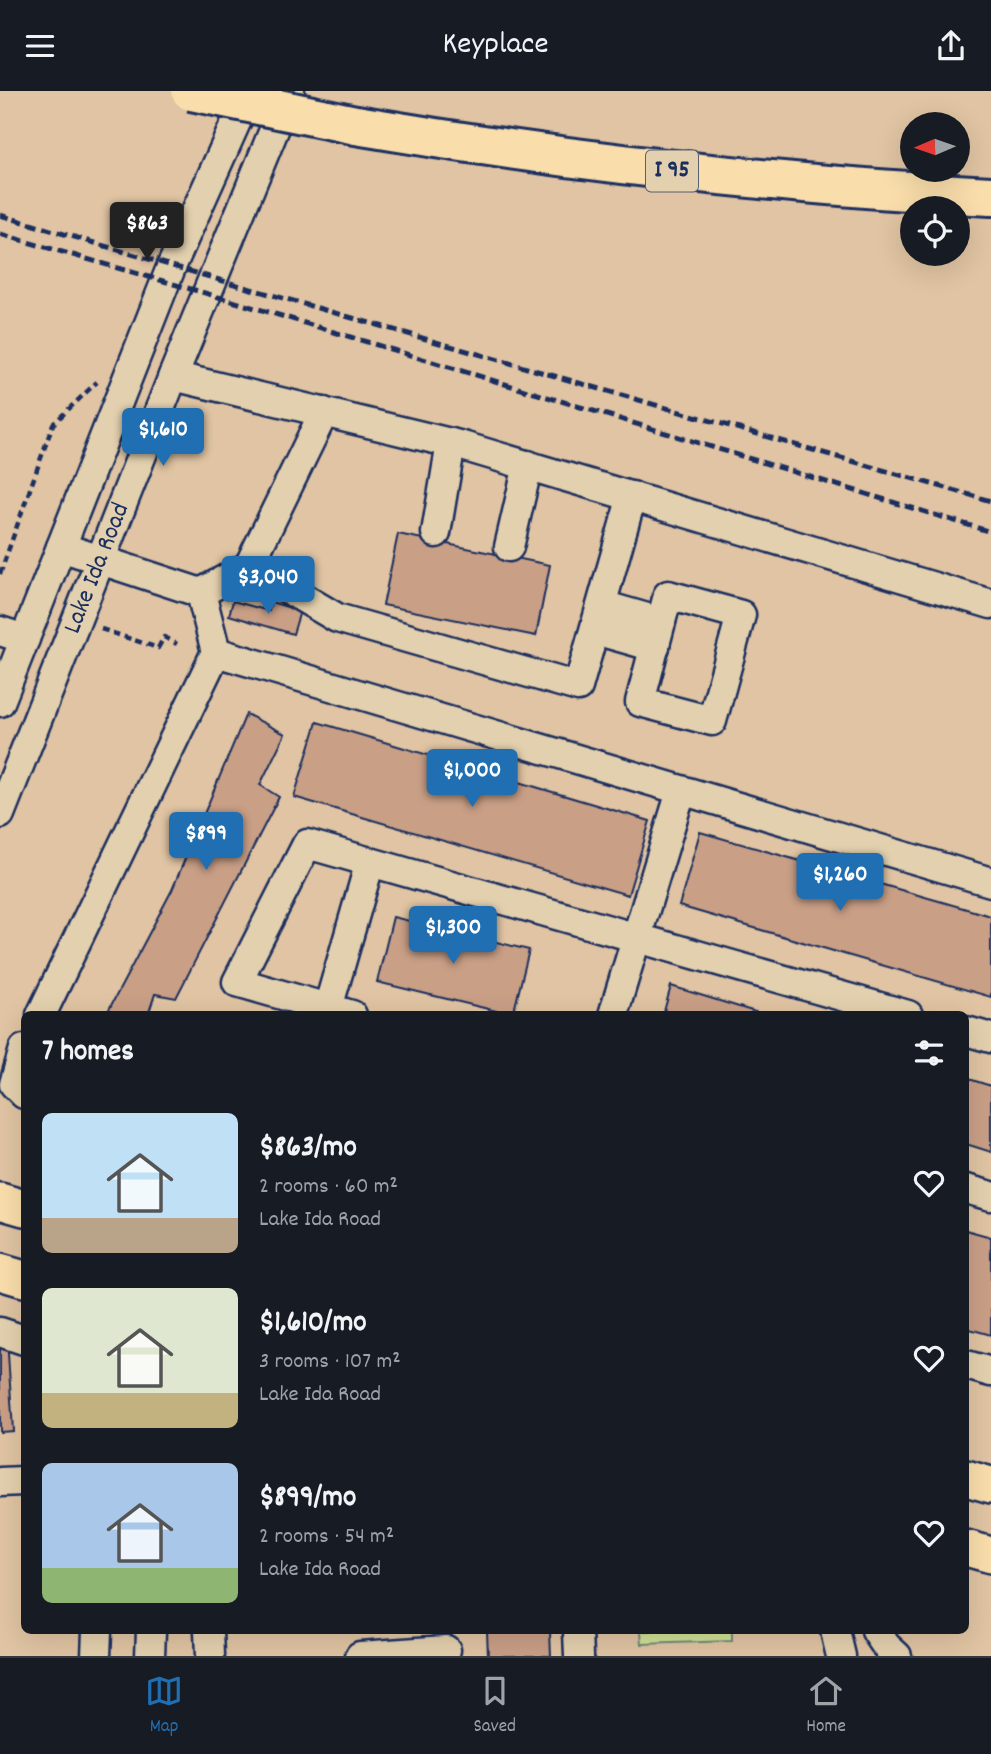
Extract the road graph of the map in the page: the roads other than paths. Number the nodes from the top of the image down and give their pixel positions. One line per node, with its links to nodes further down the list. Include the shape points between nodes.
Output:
1 (191, 91): 4 (highway, I 95, bridge, via 356,125 557,157 739,179)
2 (250, 91): 11 (street, Lake Ida Road, via 172,265)
3 (290, 91): 5 (street, Lake Ida Road)
4 (991, 196)
5 (173, 376): 6 (street); 13 (street, Lake Ida Road)
6 (324, 412): 7 (street); 14 (street)
7 (451, 443): 8 (street); 10 (street)
8 (528, 465): 9 (street); 12 (street)
9 (632, 496): 16 (street); 17 (street)
10 (436, 533)
11 (61, 547): 13 (street); 19 (street, Lake Ida Road)
12 (509, 547)
13 (101, 560): 15 (street); 24 (street, Lake Ida Road)
14 (249, 566): 15 (street); 17 (street, via 337,618 579,687)
15 (201, 593): 20 (street)
16 (991, 604)
17 (598, 617): 18 (street)
18 (658, 634)
19 (13, 635): 21 (street, Lake Ida Road)
20 (216, 652): 23 (street); 28 (street)
21 (7, 667): 22 (street, Lake Ida Road)
22 (0, 702)
23 (681, 791): 26 (street); 27 (street)
24 (0, 814)
25 (370, 862): 27 (street); 29 (street, via 307,844 237,982); 30 (street)
26 (991, 882)
27 (636, 938): 31 (street); 32 (street)
28 (43, 1011)
29 (337, 1011)
30 (340, 1011)
31 (614, 1011)
32 (894, 1011)
33 (969, 1032): 34 (street)
34 (991, 1038)
35 (21, 1060): 36 (street, via 14,1084)
36 (21, 1091)
37 (969, 1190): 38 (street)
38 (991, 1196)
39 (0, 1201): 40 (main road)
40 (21, 1207)
41 (0, 1272): 42 (main road)
42 (21, 1278)
43 (0, 1332): 44 (street)
44 (21, 1339)
45 (969, 1366): 46 (street)
46 (991, 1372)
47 (21, 1481): 48 (street)
48 (0, 1482)
49 (969, 1549): 50 (main road)
50 (991, 1555)
51 (97, 1634): 58 (street)
52 (151, 1634): 59 (street)
53 (209, 1634): 60 (street)
54 (578, 1634): 62 (street)
55 (878, 1634): 63 (street)
56 (407, 1642): 57 (street); 61 (street)
57 (446, 1646)
58 (96, 1656)
59 (150, 1656)
60 (210, 1656)
61 (360, 1656)
62 (579, 1656)
63 (897, 1656)

